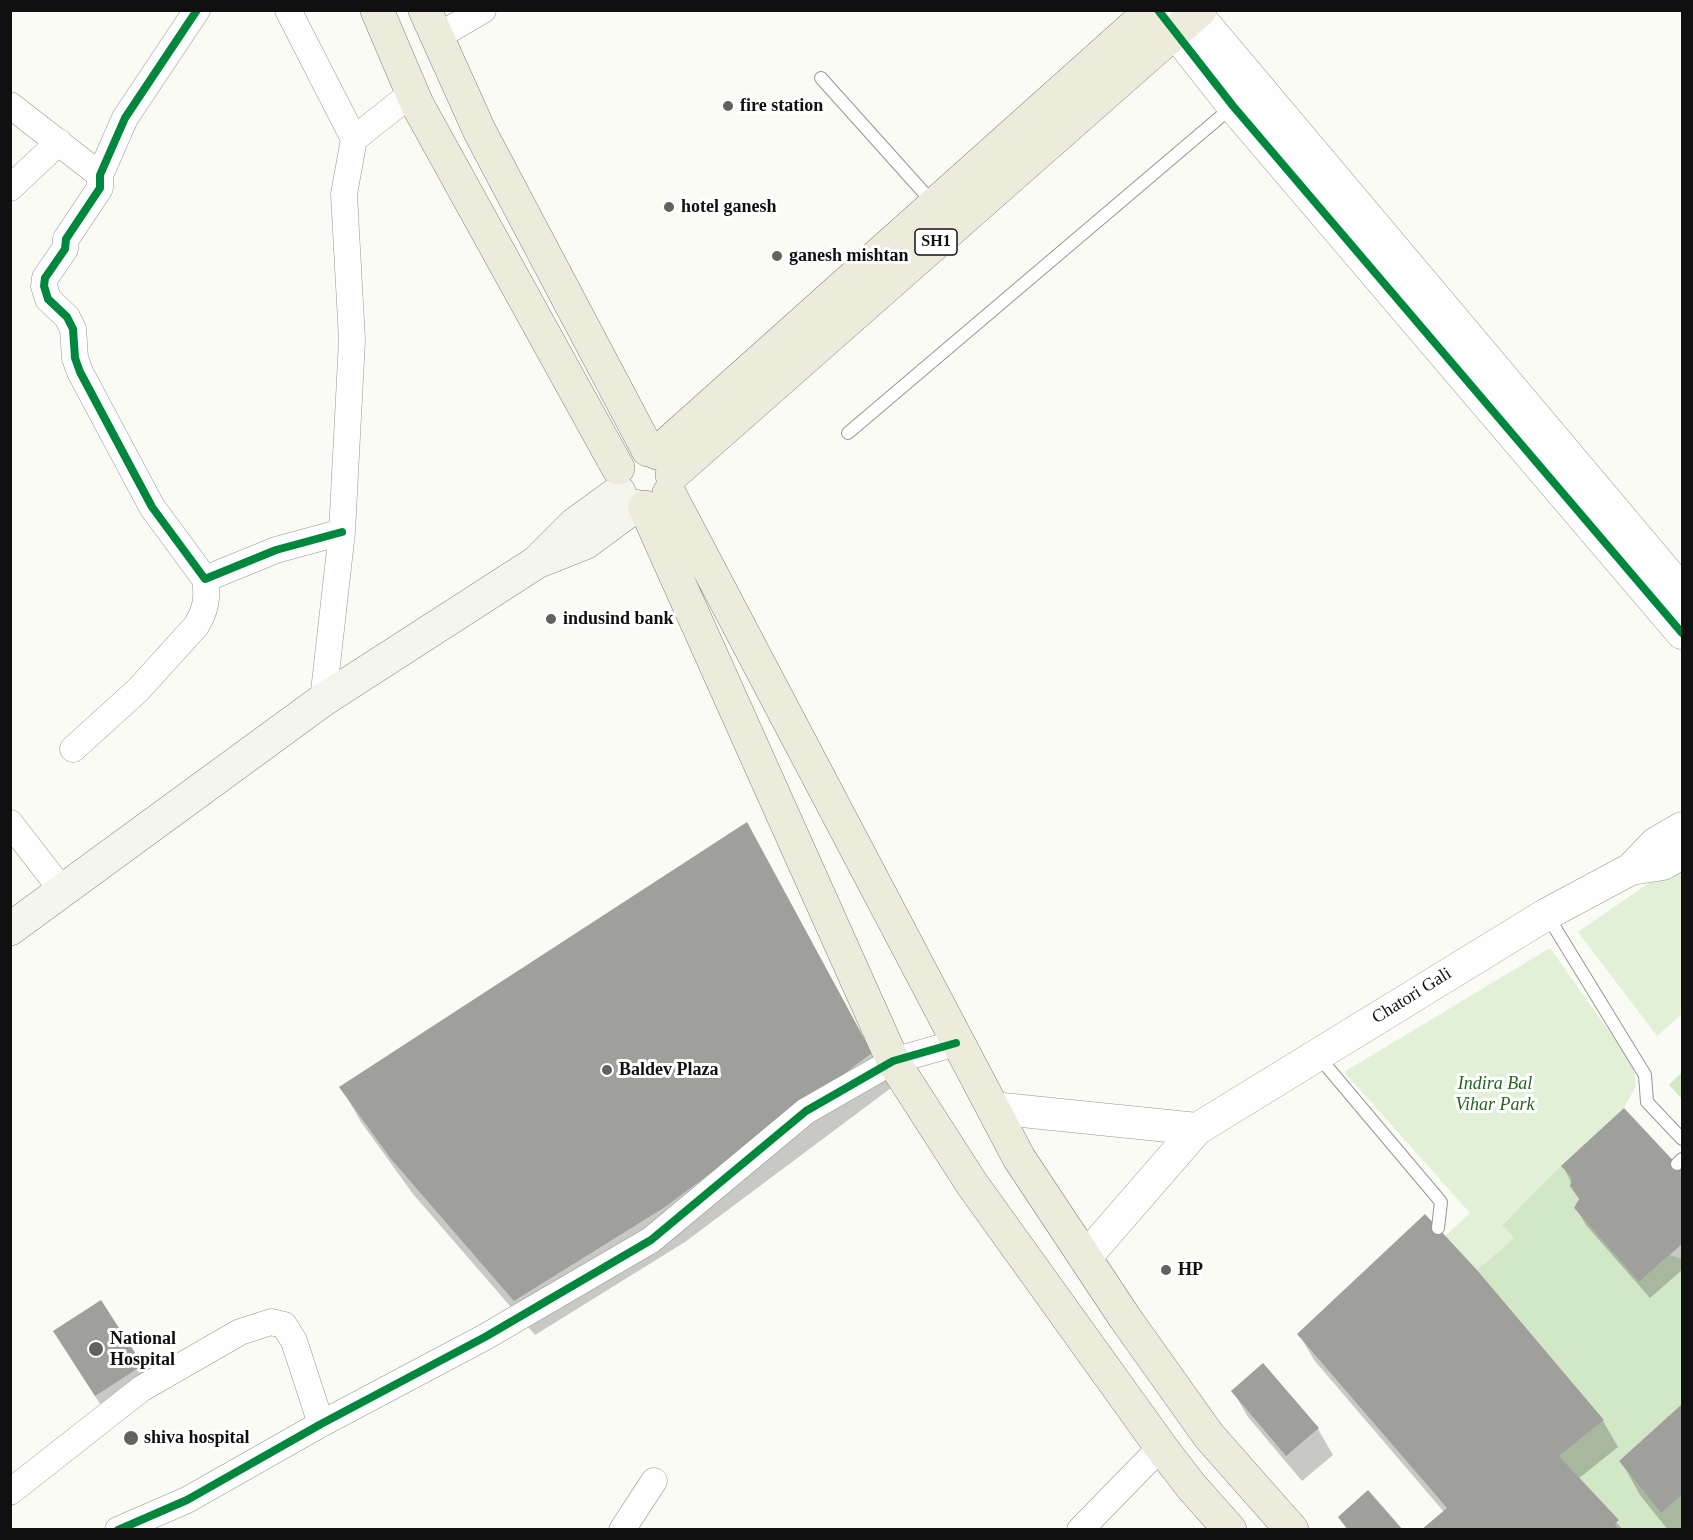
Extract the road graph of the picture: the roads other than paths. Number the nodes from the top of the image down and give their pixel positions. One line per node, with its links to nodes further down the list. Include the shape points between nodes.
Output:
1 (197, 10): 13 (street, via 125,118)
2 (288, 10): 11 (street)
3 (377, 10): 8 (main road)
4 (483, 10): 6 (street)
5 (1179, 14): 10 (street); 15 (main road, SH1); 17 (main road, SH1); 20 (street)
6 (431, 24): 17 (main road)
7 (821, 78): 15 (lane)
8 (412, 93): 11 (street); 17 (main road)
9 (10, 105): 12 (street)
10 (1233, 106): 16 (lane); 21 (street)
11 (354, 139): 18 (street, via 344,194 352,340)
12 (59, 142): 13 (street); 14 (street)
13 (100, 175): 19 (street, via 100,188 66,239 65,249 45,278 44,286 48,299 67,317 73,329 80,372 152,507)
14 (10, 188)
15 (934, 204): 17 (main road, SH1)
16 (848, 433)
17 (645, 480): 22 (main road, via 575,524 537,562); 31 (main road); 33 (main road)
18 (342, 532): 19 (street, via 276,550); 22 (street)
19 (205, 579): 23 (street, via 208,596 196,626 138,690)
20 (1683, 591)
21 (1683, 633)
22 (323, 700): 28 (main road)
23 (73, 749)
24 (10, 823): 28 (street)
25 (1683, 828): 27 (street, via 1656,843)
26 (1683, 853): 27 (street, via 1663,864)
27 (1631, 869): 29 (street, Chatori Gali)
28 (61, 889): 30 (main road)
29 (1547, 914): 32 (street, Chatori Gali); 36 (lane, via 1645,1075 1647,1102)
30 (10, 929)
31 (956, 1043): 33 (street); 34 (main road)
32 (1317, 1055): 35 (street, Chatori Gali); 37 (lane, via 1441,1202)
33 (893, 1061): 39 (street, via 806,1111 651,1240 485,1337); 40 (main road, via 972,1184)
34 (993, 1108): 35 (street); 38 (main road, via 1019,1158)
35 (1197, 1129): 38 (street, Chatori Gali)
36 (1683, 1139)
37 (1438, 1228)
38 (1085, 1258): 47 (main road, via 1209,1436)
39 (321, 1424): 42 (street, via 294,1341 284,1325 271,1322 240,1332 141,1389); 43 (street, via 187,1500)
40 (1161, 1447): 45 (street); 46 (main road)
41 (654, 1481): 44 (street)
42 (10, 1492)
43 (118, 1530)
44 (622, 1530)
45 (1080, 1530)
46 (1230, 1530)
47 (1292, 1530)

